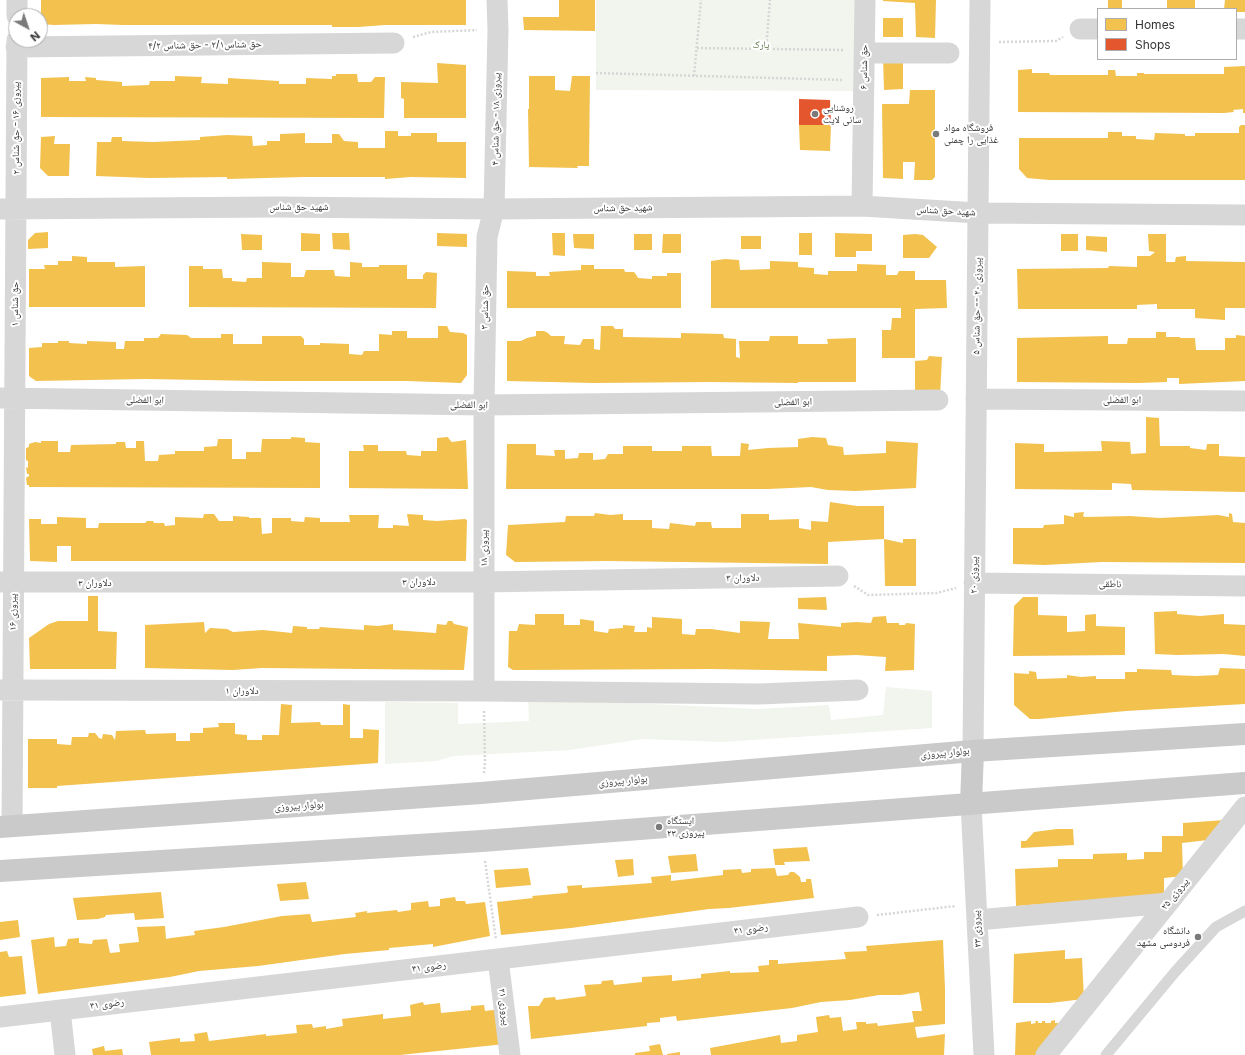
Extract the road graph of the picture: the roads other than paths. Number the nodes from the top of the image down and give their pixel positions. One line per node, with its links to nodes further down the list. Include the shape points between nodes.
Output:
1 (497, 0): 11 (street, پیروزی ۱۸ - حق شناس ۴)
2 (865, 0): 7 (street, حق شناس ۶)
3 (980, 0): 12 (street, پیروزی ۲۰ -- حق شناس ۵)
4 (48, 43): 5 (street, حق شناس۲/۱ - حق شناس ۴/۲)
5 (394, 43)
6 (16, 48): 10 (street, پیروزی ۱۶ - حق شناس ۲)
7 (865, 53): 8 (street); 9 (street, حق شناس ۶)
8 (948, 53)
9 (862, 206): 11 (street, شهید حق شناس); 12 (street, شهید حق شناس)
10 (8, 209): 11 (street, شهید حق شناس); 14 (street, حق شناس ۱)
11 (494, 209): 18 (street, حق شناس ۳, via 486,237)
12 (978, 213): 13 (street, شهید حق شناس); 15 (street, پیروزی ۲۰ -- حق شناس ۵)
13 (1245, 215)
14 (7, 398): 18 (street, ابو الفضلی); 21 (street, پیروزی ۱۶)
15 (976, 399): 17 (street, ابو الفضلی); 22 (street, پیروزی ۲۰)
16 (938, 400): 18 (street, ابو الفضلی)
17 (1245, 401)
18 (484, 406): 20 (street, پیروزی ۱۸)
19 (838, 576): 20 (street, دلاوران ۳)
20 (483, 582): 21 (street, دلاوران ۳); 26 (street, پیروزی ۱۸)
21 (7, 583): 24 (street, پیروزی ۱۶)
22 (974, 583): 23 (street, ناطقی); 28 (street, پیروزی ۲۰)
23 (1245, 586)
24 (6, 690): 26 (street, دلاوران ۱); 32 (street, پیروزی ۱۶)
25 (858, 690): 26 (street, دلاوران ۱, via 759,694)
26 (484, 691)
27 (1245, 734): 28 (main road, بولوار پیروزی)
28 (973, 751): 30 (main road); 32 (main road, بولوار پیروزی, via 481,793)
29 (1245, 783): 30 (main road)
30 (970, 804): 33 (main road, via 482,841); 36 (street, پیروزی ۲۳)
31 (1245, 807): 34 (street, پیروزی ۲۵)
32 (6, 827)
33 (0, 871)
34 (1168, 902): 36 (street); 44 (street, پیروزی ۲۵)
35 (1245, 911): 45 (lane, via 1216,927 1174,972)
36 (976, 912): 43 (street, پیروزی ۲۳)
37 (858, 917): 38 (street, رضوی ۴۱)
38 (498, 959): 39 (street, رضوی ۴۱); 42 (street, پیروزی ۲۱)
39 (60, 1010): 40 (street, رضوی ۴۱); 41 (street)
40 (0, 1017)
41 (65, 1055)
42 (510, 1055)
43 (984, 1055)
44 (1046, 1055)
45 (1106, 1055)

